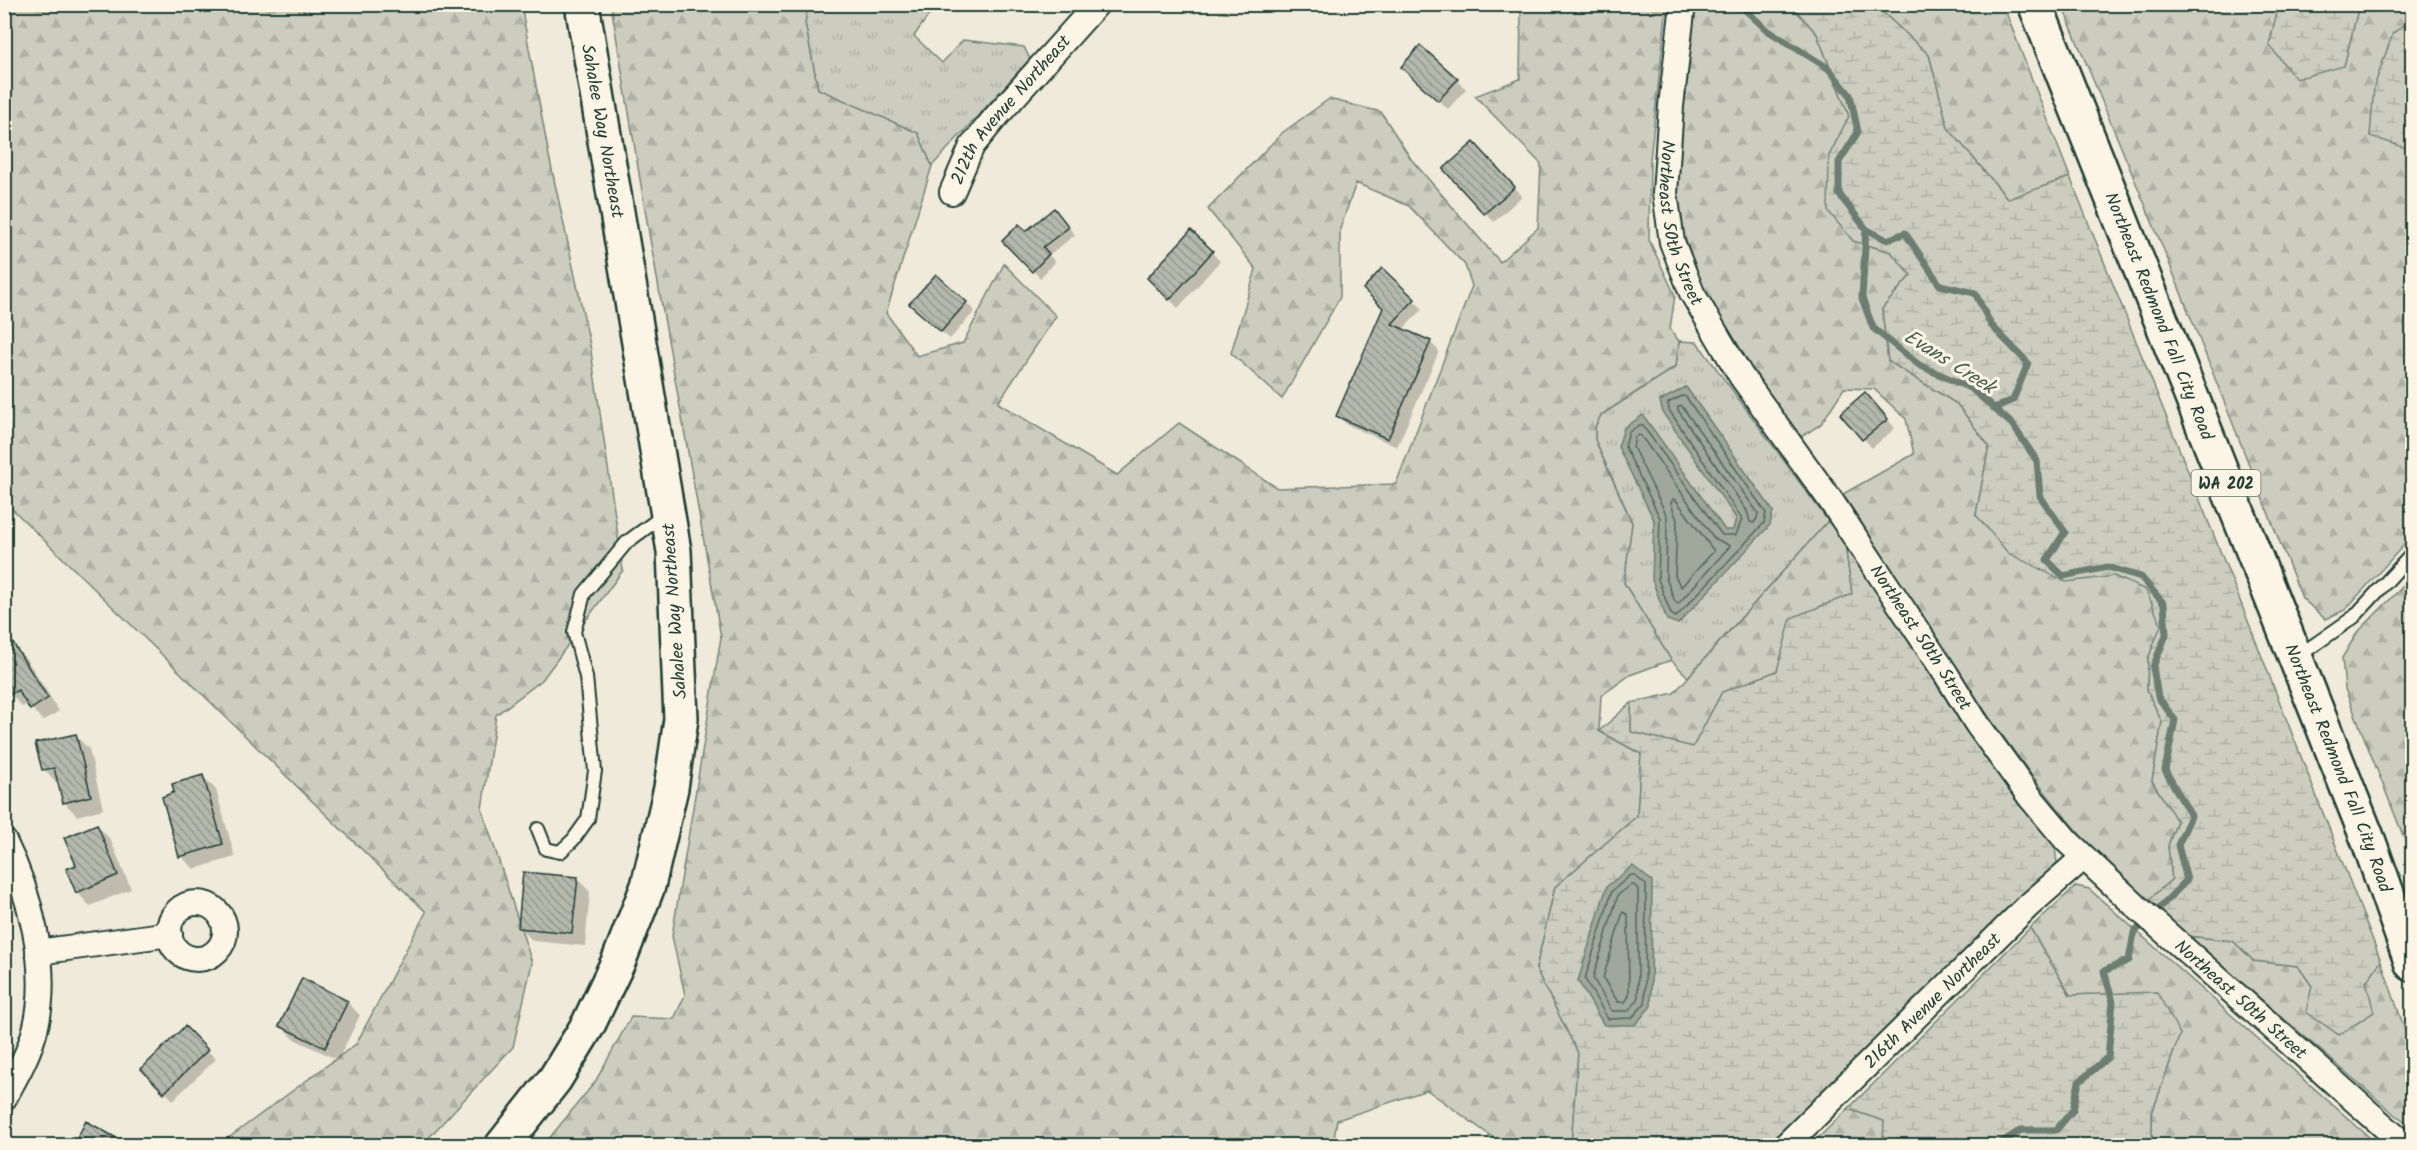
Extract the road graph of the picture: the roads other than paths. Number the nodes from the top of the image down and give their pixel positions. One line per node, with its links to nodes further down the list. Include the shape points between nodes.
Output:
1 (582, 4): 6 (main road, Sahalee Way Northeast)
2 (1097, 4): 5 (street, 212th Avenue Northeast, via 972,146)
3 (1683, 4): 11 (street, Northeast 50th Street, via 1665,193 1672,242 1692,293 1741,376 1831,501 1977,724 2030,797)
4 (2035, 4): 8 (main road, Northeast Redmond Fall City Road / WA 202)
5 (952, 192)
6 (667, 512): 9 (lane, via 627,542 584,594 574,632 586,676 595,771 588,819 560,852 546,849); 16 (main road, Sahalee Way Northeast, via 674,551 681,719 671,788 648,886 588,1025 555,1079)
7 (2412, 554): 8 (lane, via 2354,617)
8 (2296, 657): 14 (main road, Northeast Redmond Fall City Road / WA 202)
9 (538, 829)
10 (4, 841): 13 (street, via 26,894)
11 (2083, 858): 17 (street, 216th Avenue Northeast, via 2028,906); 18 (street, Northeast 50th Street)
12 (170, 934): 13 (street)
13 (38, 952): 15 (street, via 41,985 37,1025 24,1063)
14 (2412, 964)
15 (4, 1098)
16 (502, 1146)
17 (1785, 1146)
18 (2406, 1146)

